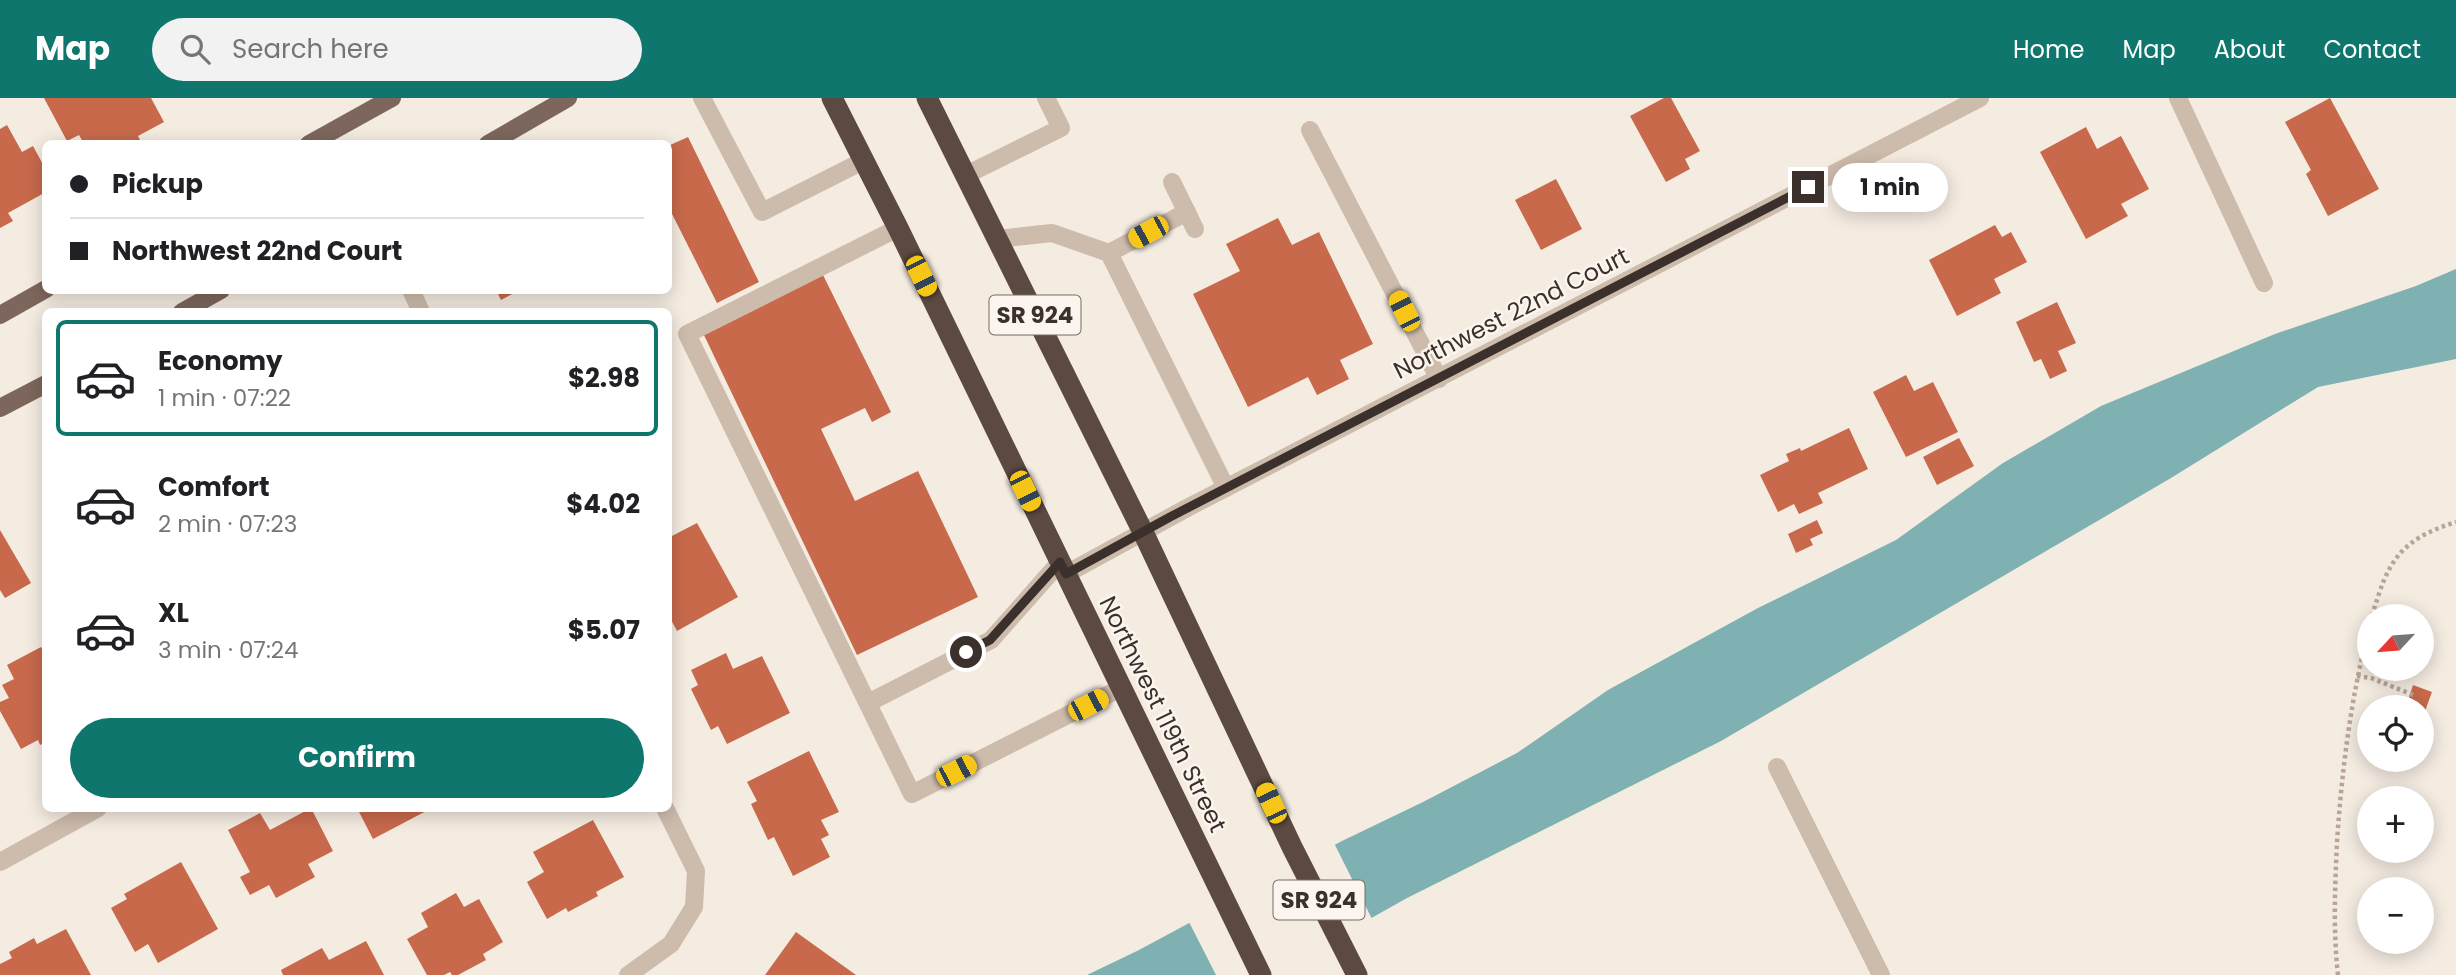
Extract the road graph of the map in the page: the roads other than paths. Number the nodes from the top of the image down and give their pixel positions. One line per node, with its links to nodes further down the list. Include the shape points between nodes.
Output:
1 (392, 98): 10 (main road)
2 (568, 98): 11 (main road)
3 (702, 98): 12 (street, via 762,212)
4 (832, 98): 12 (highway, Northwest 119th Street / SR 924)
5 (928, 98): 13 (highway, SR 924)
6 (1046, 98): 13 (street, via 1060,128)
7 (1980, 98): 25 (street, Northwest 22nd Court)
8 (2178, 98): 20 (street)
9 (1310, 130): 25 (street)
10 (334, 137)
11 (495, 140)
12 (864, 160): 16 (highway, Northwest 119th Street / SR 924)
13 (966, 175): 18 (highway, SR 924)
14 (1172, 182): 15 (street)
15 (1187, 212): 17 (street); 19 (street)
16 (898, 228): 30 (highway, Northwest 119th Street / SR 924); 32 (street, via 687,334)
17 (1195, 229)
18 (997, 239): 19 (street, via 1052,233); 29 (highway, SR 924)
19 (1109, 253): 28 (street)
20 (2264, 283)
21 (42, 291): 24 (main road)
22 (214, 294): 23 (main road)
23 (189, 308)
24 (0, 315)
25 (1439, 379): 28 (street, Northwest 22nd Court)
26 (42, 386): 27 (main road)
27 (0, 408)
28 (1226, 488): 29 (street, Northwest 22nd Court)
29 (1143, 532): 30 (street, Northwest 22nd Court); 39 (highway, SR 924)
30 (1063, 568): 31 (highway, Northwest 119th Street / SR 924); 32 (street, Northwest 22nd Court, via 990,640)
31 (1121, 688): 32 (street, via 912,794); 38 (highway, Northwest 119th Street / SR 924)
32 (868, 703)
33 (1777, 767): 40 (street)
34 (91, 812): 36 (street)
35 (667, 812): 37 (street, via 696,871 694,907 671,944)
36 (0, 862)
37 (628, 975)
38 (1261, 975)
39 (1357, 975)
40 (1881, 975)

